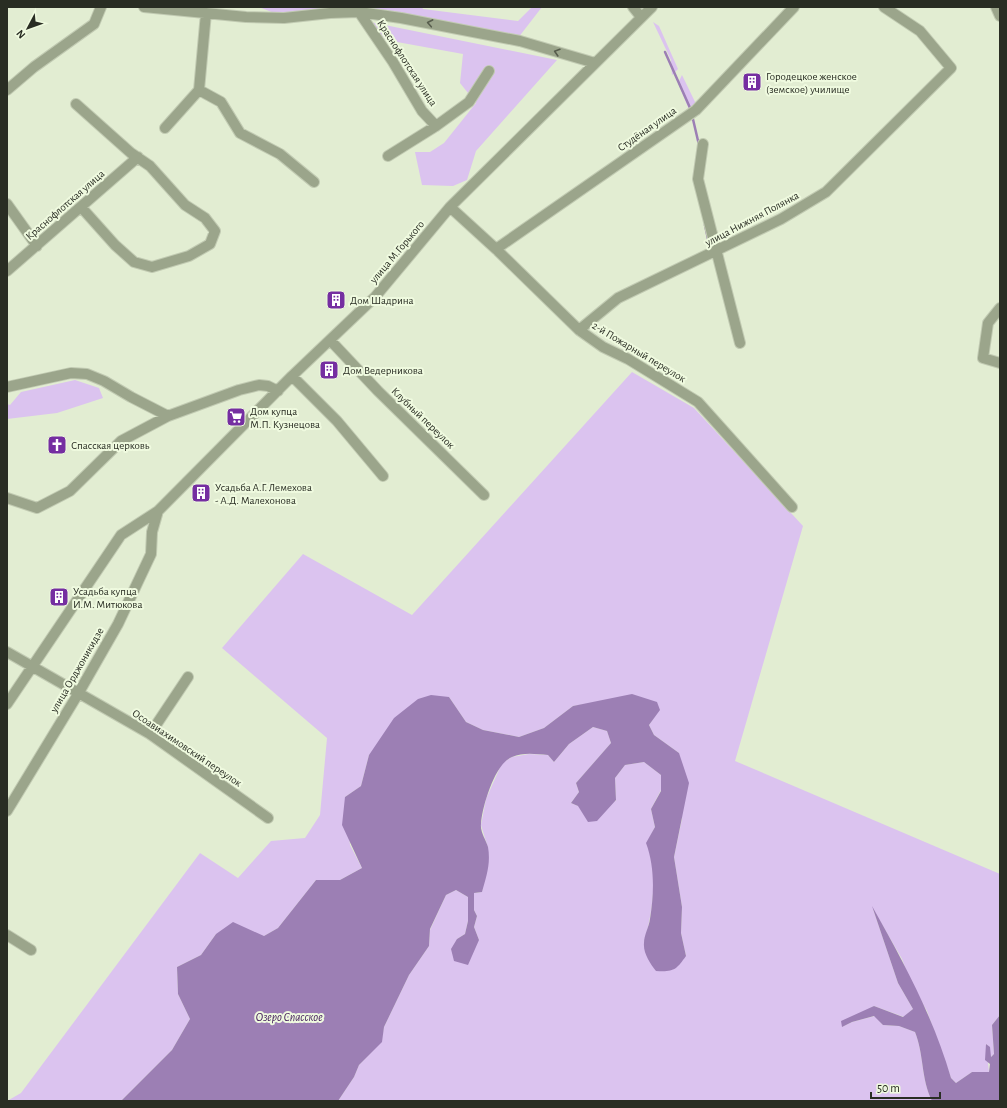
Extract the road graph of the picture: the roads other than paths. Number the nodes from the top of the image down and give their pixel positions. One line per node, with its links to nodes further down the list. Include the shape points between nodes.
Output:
1 (101, 7): 16 (street, via 94,24 34,67)
2 (144, 7): 10 (street, Краснофлотская улица)
3 (341, 7): 11 (street, Краснофлотская улица)
4 (633, 7): 13 (street)
5 (652, 7): 13 (street, улица М.Горького)
6 (794, 7): 29 (street, Студёная улица, via 696,110)
7 (884, 7): 30 (street, улица Нижняя Полянка, via 920,31 951,68 826,192 781,219)
8 (996, 7): 12 (street)
9 (359, 12): 11 (street, Краснофлотская улица); 14 (street, Краснофлотская улица, one-way to 9, via 520,40); 19 (street, Краснофлотская улица, via 422,111)
10 (206, 13): 11 (street, Краснофлотская улица, via 284,18); 17 (street)
11 (330, 13)
12 (1000, 16)
13 (641, 17): 14 (street, улица М.Горького)
14 (594, 63): 27 (street, улица М.Горького, via 568,92)
15 (489, 71): 19 (street, via 469,102)
16 (7, 90)
17 (199, 90): 20 (street); 24 (street, via 221,102 240,133 280,154)
18 (76, 104): 23 (street)
19 (436, 126): 22 (street)
20 (165, 128)
21 (703, 144): 30 (street, via 698,179)
22 (388, 156)
23 (138, 157): 26 (street, Краснофлотская улица); 26 (street, via 150,166 185,205 205,218 215,231 210,244 188,256 152,267 134,262 115,245)
24 (314, 182)
25 (7, 204): 28 (street)
26 (82, 207): 28 (street, Краснофлотская улица)
27 (450, 207): 29 (street, 2-й Пожарный переулок); 34 (street, улица М.Горького, via 375,297)
28 (37, 246): 31 (street, Краснофлотская улица)
29 (496, 249): 33 (street, 2-й Пожарный переулок)
30 (715, 251): 33 (street, улица Нижняя Полянка, via 618,298); 35 (street)
31 (7, 271)
32 (1000, 308): 36 (street, via 988,323 984,358)
33 (579, 330): 44 (street, 2-й Пожарный переулок, via 603,347 628,358 698,402)
34 (330, 340): 37 (street, улица М.Горького); 42 (street, Клубный переулок, via 378,391)
35 (740, 343)
36 (1000, 363)
37 (292, 376): 39 (street, улица М.Горького); 41 (street, via 337,421)
38 (7, 387): 40 (street, via 71,373 88,374)
39 (278, 391): 40 (street, via 258,385); 45 (street, улица М.Горького)
40 (168, 416): 43 (street, via 121,441 70,491 37,508)
41 (383, 476)
42 (484, 494)
43 (7, 498)
44 (792, 506)
45 (158, 511): 47 (street, улица М.Горького, via 121,535); 49 (street, улица Орджоникидзе, via 152,532 151,554 118,624)
46 (7, 652): 47 (street, Осоавиахимовский переулок)
47 (32, 668): 49 (street, Осоавиахимовский переулок); 50 (street, улица М.Горького)
48 (188, 677): 51 (street)
49 (78, 694): 51 (street, Осоавиахимовский переулок); 52 (street, улица Орджоникидзе)
50 (7, 704)
51 (150, 734): 53 (street, Осоавиахимовский переулок)
52 (7, 811)
53 (268, 818)
54 (7, 935): 55 (street)
55 (31, 950)

